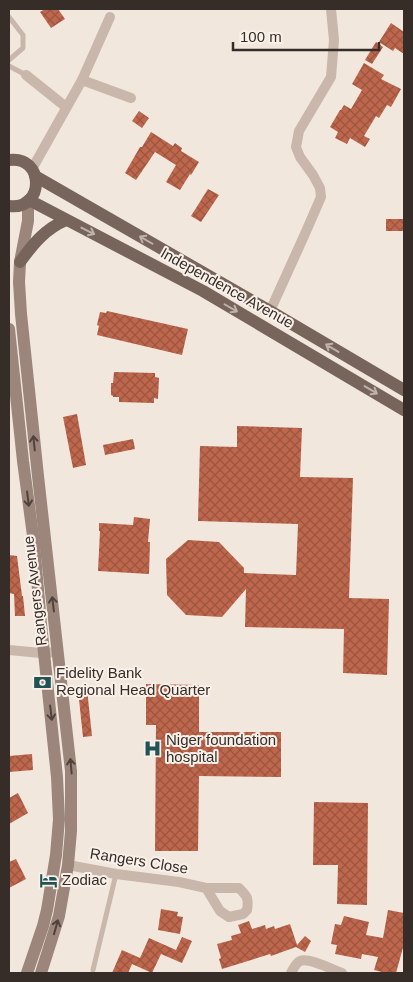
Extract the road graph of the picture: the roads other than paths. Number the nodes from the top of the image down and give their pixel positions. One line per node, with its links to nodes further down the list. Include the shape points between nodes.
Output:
1 (331, 9): 16 (street, via 334,40 331,77 299,131 296,147 320,188 321,197)
2 (9, 17): 4 (lane, via 23,35 23,48)
3 (110, 18): 7 (street)
4 (9, 60)
5 (9, 66): 6 (lane)
6 (26, 75): 9 (street)
7 (82, 80): 8 (street); 9 (street)
8 (131, 98)
9 (66, 107): 11 (street)
10 (9, 160): 11 (main road, Independence Avenue, via 22,162)
11 (34, 172): 12 (main road, via 36,189); 16 (main road, Independence Avenue, one-way to 11)
12 (28, 201): 13 (main road, via 19,206); 14 (main road, Independence Avenue); 15 (main road, Rangers Avenue, via 28,221)
13 (9, 206)
14 (66, 220): 15 (main road, via 40,237); 19 (main road, Independence Avenue, one-way to 19, via 203,291)
15 (20, 262): 21 (main road, Rangers Avenue, one-way to 15, via 21,314)
16 (270, 311): 18 (main road, Independence Avenue, one-way to 16)
17 (9, 329): 22 (main road, Rangers Avenue, one-way to 22)
18 (404, 390)
19 (404, 410)
20 (9, 650): 22 (street)
21 (58, 652): 22 (street); 23 (main road, Rangers Avenue, one-way to 21, via 71,771)
22 (44, 653): 27 (main road, Rangers Avenue, one-way to 27, via 58,777 59,828 47,910)
23 (68, 865): 24 (street, Rangers Close); 28 (main road, Rangers Avenue, one-way to 23, via 59,916)
24 (116, 874): 25 (street, Rangers Close); 26 (lane)
25 (206, 888)
26 (93, 970)
27 (27, 973)
28 (41, 973)
29 (291, 973): 30 (street, via 299,961 306,960)
30 (342, 973)

